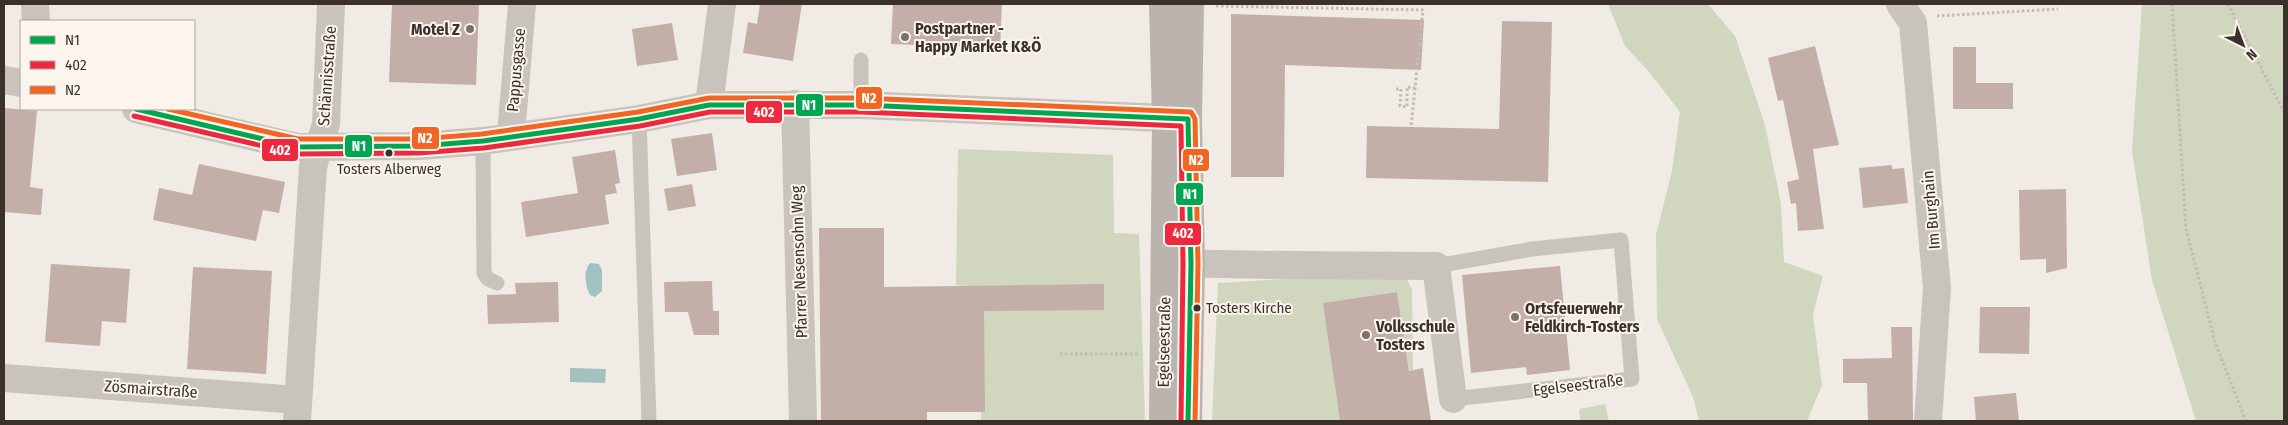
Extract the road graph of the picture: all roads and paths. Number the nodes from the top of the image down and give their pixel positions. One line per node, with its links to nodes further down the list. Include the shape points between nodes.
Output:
1 (36, 4): 11 (street)
2 (331, 4): 27 (street, Schännisstraße, via 326,124)
3 (522, 4): 25 (street, Pappusgasse)
4 (722, 4): 18 (street)
5 (1163, 4): 23 (main road, Egelseestraße)
6 (1190, 4): 15 (path, via 1423,10); 23 (main road, Egelseestraße)
7 (2172, 4): 41 (path, via 2186,229 2215,342)
8 (2228, 4): 21 (path)
9 (2058, 10): 10 (path, via 1926,16)
10 (1907, 14): 40 (street, Im Burghain, via 1937,288)
11 (36, 20)
12 (861, 60): 19 (lane)
13 (4, 80): 14 (street)
14 (20, 83)
15 (1415, 88): 16 (path, via 1407,87 1408,106 1400,106 1401,89); 24 (path)
16 (1396, 89)
17 (795, 104): 18 (street); 19 (street); 37 (street, Pfarrer Nesensohn Weg)
18 (709, 105): 22 (street)
19 (860, 105): 23 (street)
20 (140, 110): 27 (street, via 297,147)
21 (2284, 112)
22 (639, 119): 25 (street); 36 (lane)
23 (1177, 119): 28 (main road, Egelseestraße)
24 (1410, 127)
25 (511, 135): 26 (street)
26 (483, 141): 27 (street, via 420,146); 30 (lane, via 484,272 488,279)
27 (319, 147): 35 (street, Zösmairstraße, via 313,167)
28 (1178, 264): 29 (street, Egelseestraße); 38 (main road, Egelseestraße); 39 (main road, Egelseestraße)
29 (1436, 266): 34 (street, Egelseestraße); 34 (lane, Egelseestraße, via 1532,249 1621,240 1632,379)
30 (496, 282)
31 (1060, 354): 32 (path)
32 (1146, 354)
33 (4, 378): 35 (street, Zösmairstraße)
34 (1453, 399)
35 (298, 410)
36 (649, 421)
37 (803, 421)
38 (1163, 421)
39 (1188, 421)
40 (1928, 421)
41 (2246, 421)

